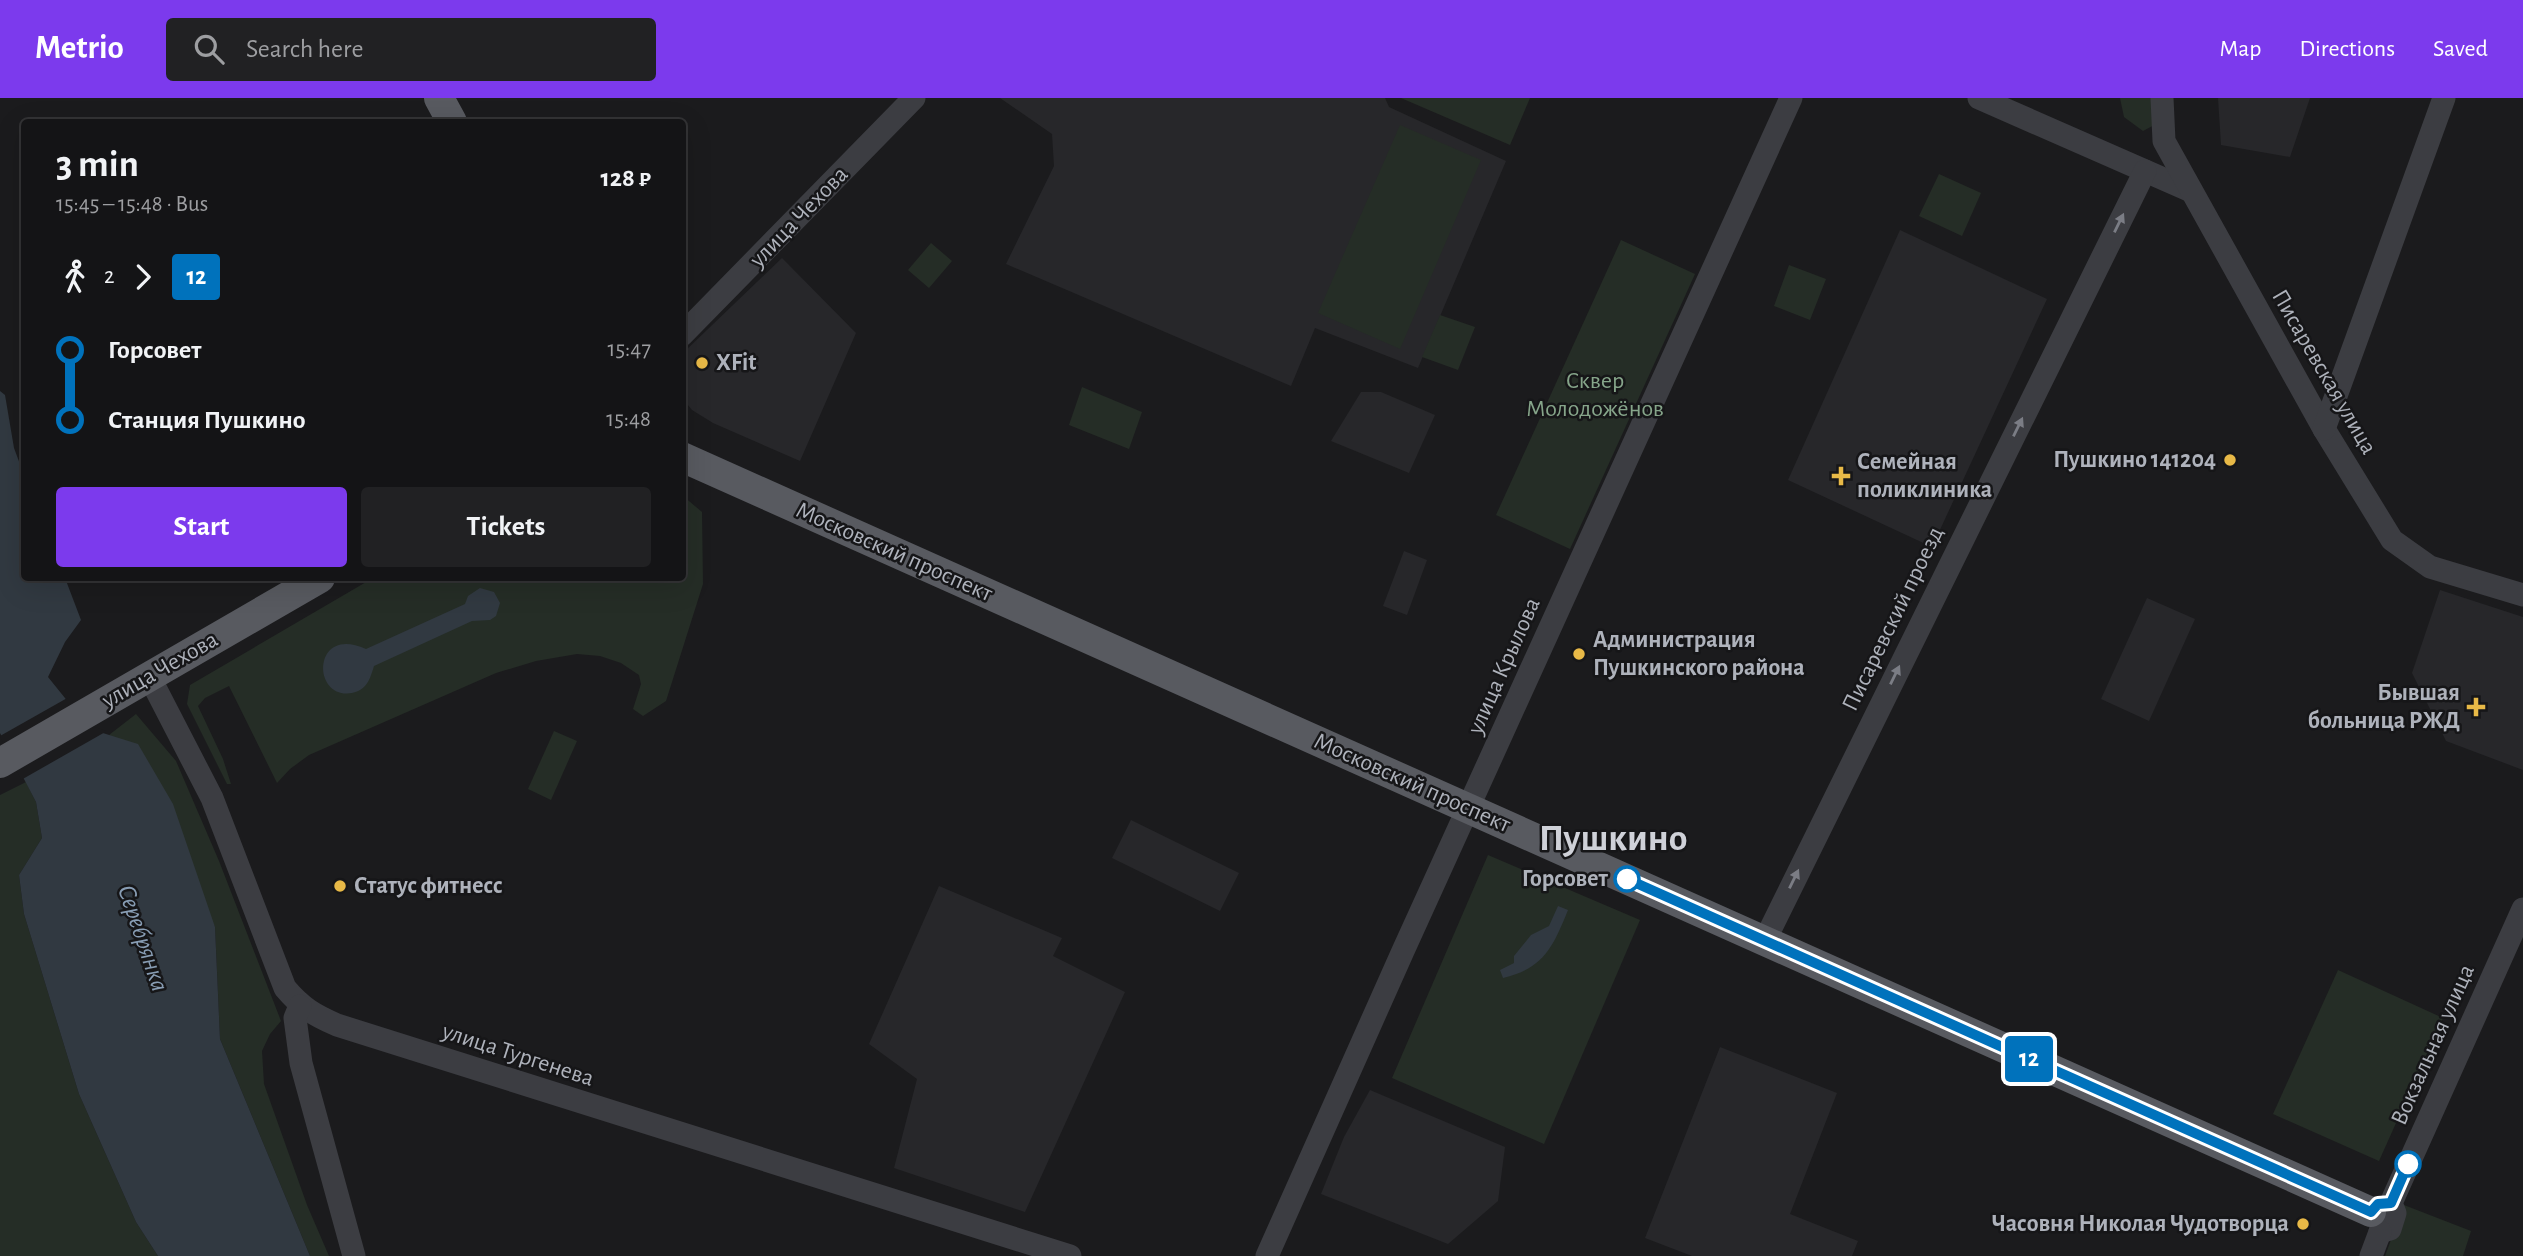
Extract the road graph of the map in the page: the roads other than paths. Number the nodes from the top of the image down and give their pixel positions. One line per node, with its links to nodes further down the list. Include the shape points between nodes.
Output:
1 (439, 98): 7 (main road)
2 (914, 98): 10 (street, улица Чехова)
3 (1791, 98): 17 (street, улица Крылова)
4 (1979, 98): 8 (street)
5 (2162, 98): 9 (street, Писаревская улица, via 2164,141)
6 (2444, 98): 11 (street)
7 (450, 119)
8 (2145, 171): 9 (street); 19 (street, Писаревский проезд, one-way to 8)
9 (2191, 191): 11 (street, Писаревская улица)
10 (686, 331)
11 (2324, 429): 14 (street, Писаревская улица, via 2392,540 2430,567)
12 (686, 459): 17 (main road, Московский проспект)
13 (315, 581): 15 (main road, улица Чехова)
14 (2523, 594)
15 (149, 676): 16 (main road, улица Чехова); 20 (street, улица Тургенева, via 212,798 285,988)
16 (0, 763)
17 (1468, 808): 19 (main road, Московский проспект); 24 (street, улица Крылова)
18 (2523, 909): 21 (street, Вокзальная улица)
19 (1765, 940): 21 (main road, Московский проспект)
20 (300, 1006): 22 (street, via 295,1018 301,1063); 23 (street, улица Тургенева, via 337,1025)
21 (2381, 1215): 25 (street, Вокзальная улица)
22 (354, 1256)
23 (1070, 1256)
24 (1267, 1256)
25 (2371, 1256)

